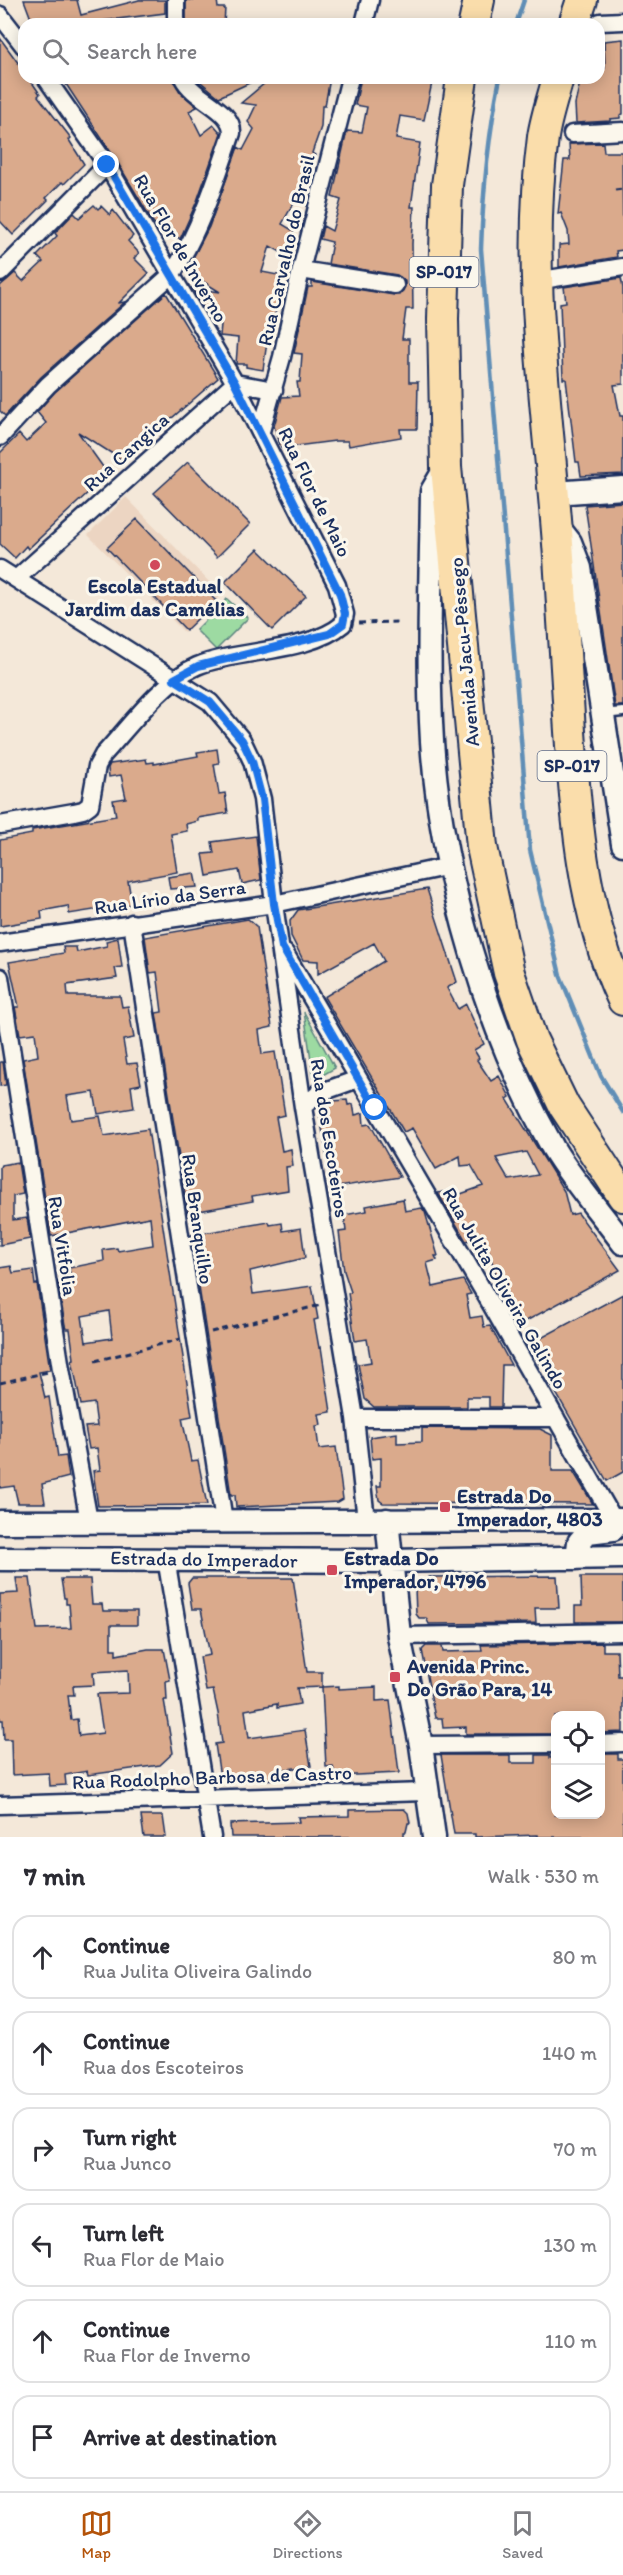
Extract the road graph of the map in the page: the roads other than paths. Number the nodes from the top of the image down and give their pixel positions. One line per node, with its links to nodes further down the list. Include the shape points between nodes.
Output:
1 (176, 0): 5 (street)
2 (370, 0): 6 (street)
3 (479, 0): 7 (highway)
4 (585, 15): 8 (street)
5 (176, 18)
6 (366, 18)
7 (475, 18)
8 (604, 18)
9 (605, 18): 10 (street)
10 (623, 21)
11 (3, 24): 12 (street)
12 (18, 40)
13 (50, 84): 20 (street, Rua Flor de Inverno)
14 (188, 84): 24 (street, via 232,126 193,235)
15 (348, 84): 22 (street, Rua Carvalho do Brasil)
16 (461, 84): 31 (highway, Avenida Jacu-Pêssego / SP-017, via 447,185 442,319)
17 (557, 84): 25 (highway, SP-017, via 544,135)
18 (623, 131): 19 (street)
19 (572, 134)
20 (107, 165): 23 (street); 24 (street, Rua Flor de Inverno)
21 (623, 267): 25 (street)
22 (301, 270): 26 (street); 28 (street, Rua Carvalho do Brasil)
23 (0, 273)
24 (172, 274): 27 (street, Rua Flor de Inverno); 30 (street, via 48,385)
25 (536, 281): 33 (highway, SP-017)
26 (396, 285)
27 (235, 383): 28 (street); 29 (street, Rua Flor de Maio); 36 (street, Rua Cangica)
28 (274, 390): 29 (street, Rua Carvalho do Brasil)
29 (261, 431): 37 (street, Rua Flor de Maio, via 337,585 345,614 343,624 319,638 198,666)
30 (0, 437)
31 (446, 466): 41 (street, Avenida Jacu-Pêssego, via 432,491 432,741); 50 (highway, Avenida Jacu-Pêssego / SP-017, via 482,848 509,973 532,1040 564,1106)
32 (623, 488): 33 (street)
33 (555, 493): 34 (highway, SP-017)
34 (556, 525): 38 (street, via 570,542 580,568); 47 (highway, SP-017, via 574,785 583,858 597,924)
35 (0, 569): 36 (street, Rua dos Escoteiros)
36 (16, 579): 37 (street, Rua dos Escoteiros)
37 (174, 679): 39 (street, via 104,755 97,766 90,805 84,810); 42 (street, Rua dos Escoteiros, via 210,702 242,740 252,761 262,799)
38 (613, 713): 40 (street)
39 (0, 825)
40 (623, 844)
41 (450, 866): 42 (street, Rua Lírio da Serra); 51 (street, Avenida Jacu-Pêssego, via 495,1024 521,1087 555,1150)
42 (274, 904): 43 (street, Rua Lírio da Serra); 45 (street, Rua dos Escoteiros)
43 (132, 923): 44 (street, Rua Lírio da Serra); 56 (street, Rua Branquilho)
44 (0, 943)
45 (282, 947): 48 (street, Rua Julita Oliveira Galindo); 49 (street, Rua dos Escoteiros)
46 (0, 977): 55 (street, Rua Vitfolia)
47 (623, 1000)
48 (358, 1078): 49 (street, via 319,1093); 53 (street, Rua Julita Oliveira Galindo)
49 (303, 1107): 52 (street, Rua dos Escoteiros)
50 (623, 1196)
51 (623, 1244)
52 (355, 1418): 53 (street); 54 (street, Rua dos Escoteiros)
53 (556, 1418): 58 (street, Rua Julita Oliveira Galindo)
54 (376, 1520): 56 (street, Estrada do Imperador); 58 (street, Estrada do Imperador); 63 (street)
55 (88, 1521): 56 (street, Estrada do Imperador); 57 (street, Estrada do Imperador)
56 (224, 1521)
57 (0, 1522)
58 (620, 1523): 59 (street, via 588,1532 579,1542)
59 (577, 1557): 60 (street, Estrada do Imperador); 63 (street, Estrada do Imperador)
60 (623, 1557)
61 (166, 1558): 62 (street, Estrada do Imperador); 63 (street, Estrada do Imperador); 71 (street)
62 (0, 1559)
63 (390, 1562): 65 (street)
64 (623, 1632): 65 (street)
65 (399, 1636): 69 (street)
66 (605, 1743): 67 (street)
67 (623, 1743)
68 (551, 1744): 69 (street)
69 (421, 1745): 70 (street)
70 (426, 1792): 71 (street, Rua Rodolpho Barbosa de Castro); 74 (street)
71 (205, 1797): 72 (street, Rua Rodolpho Barbosa de Castro); 73 (street)
72 (0, 1805)
73 (212, 1837)
74 (434, 1837)

